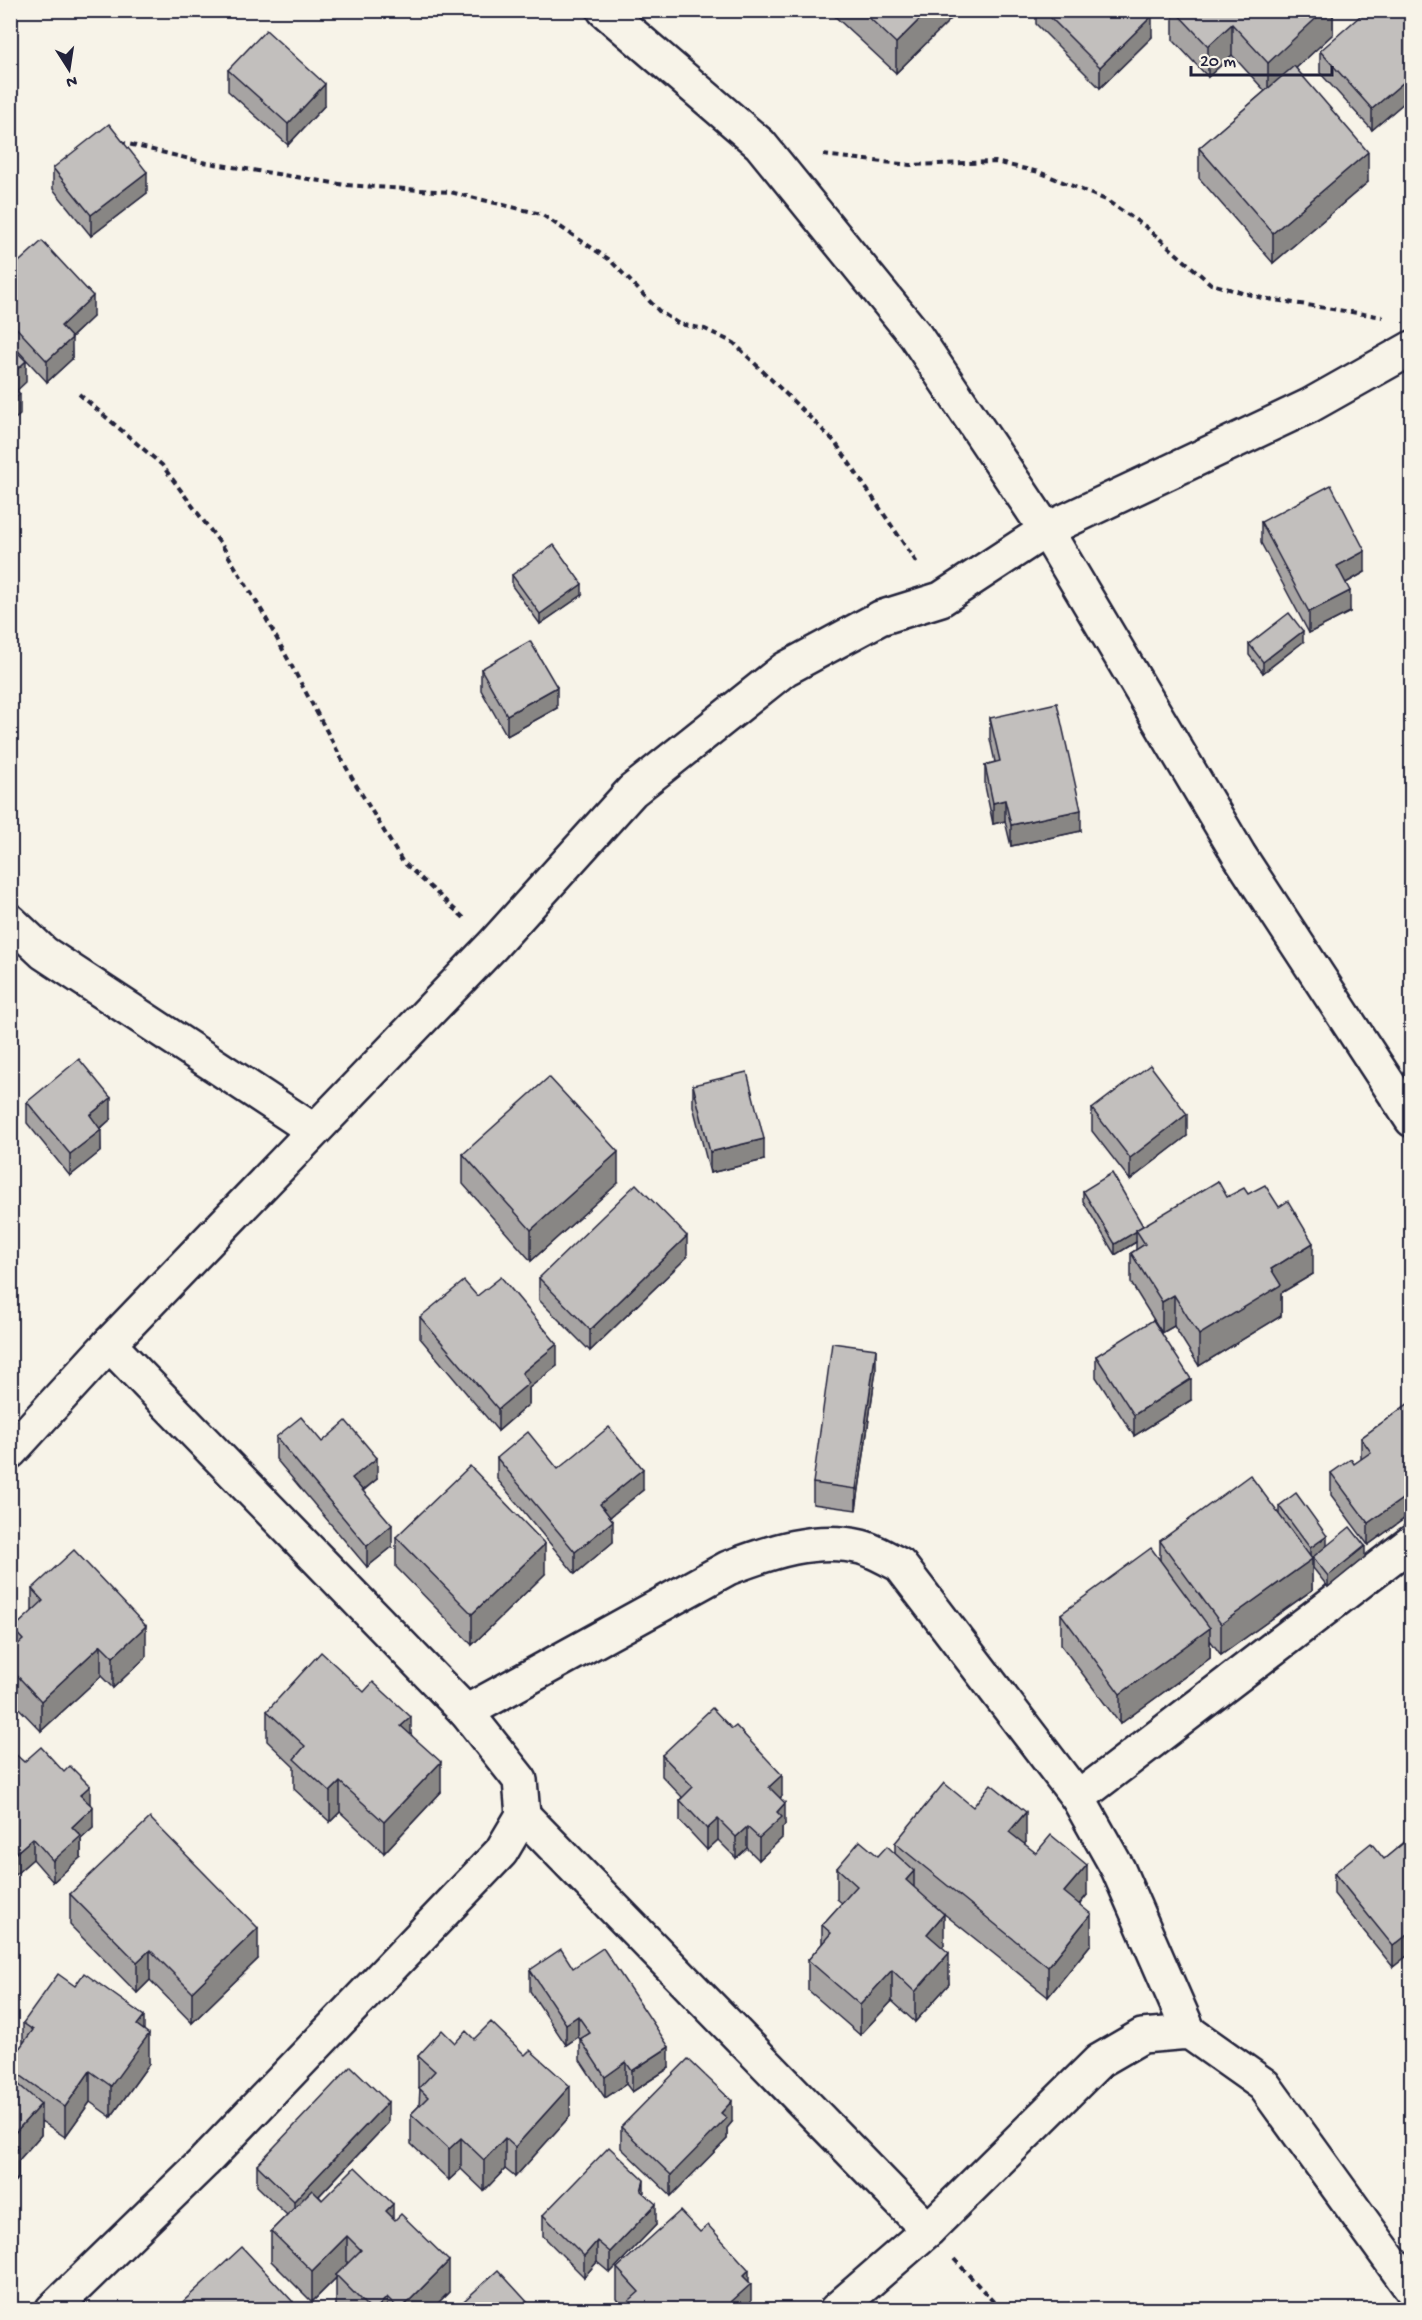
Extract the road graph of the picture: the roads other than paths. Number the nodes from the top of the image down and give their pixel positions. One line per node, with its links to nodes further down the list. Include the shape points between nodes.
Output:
1 (604, 10): 3 (street, via 760,144 915,335)
2 (1412, 348): 3 (street, via 1309,405)
3 (1046, 530): 5 (street, via 1239,855); 6 (street, via 942,599 880,618 785,669 632,791 493,945)
4 (10, 921): 6 (street, via 44,953)
5 (1412, 1120)
6 (313, 1130): 7 (street)
7 (109, 1344): 8 (street); 10 (street)
8 (10, 1452)
9 (1412, 1542): 11 (street)
10 (466, 1712): 11 (street, via 728,1568 772,1551 830,1543 862,1547 900,1565); 12 (street, via 520,1780)
11 (1078, 1798): 13 (street, via 1118,1869)
12 (523, 1815): 14 (street); 16 (street, via 501,1852 204,2162)
13 (1189, 2032): 14 (street, via 1142,2036 1099,2061); 15 (street, via 1264,2085)
14 (928, 2230): 17 (street)
15 (1412, 2290)
16 (52, 2310)
17 (836, 2310)

